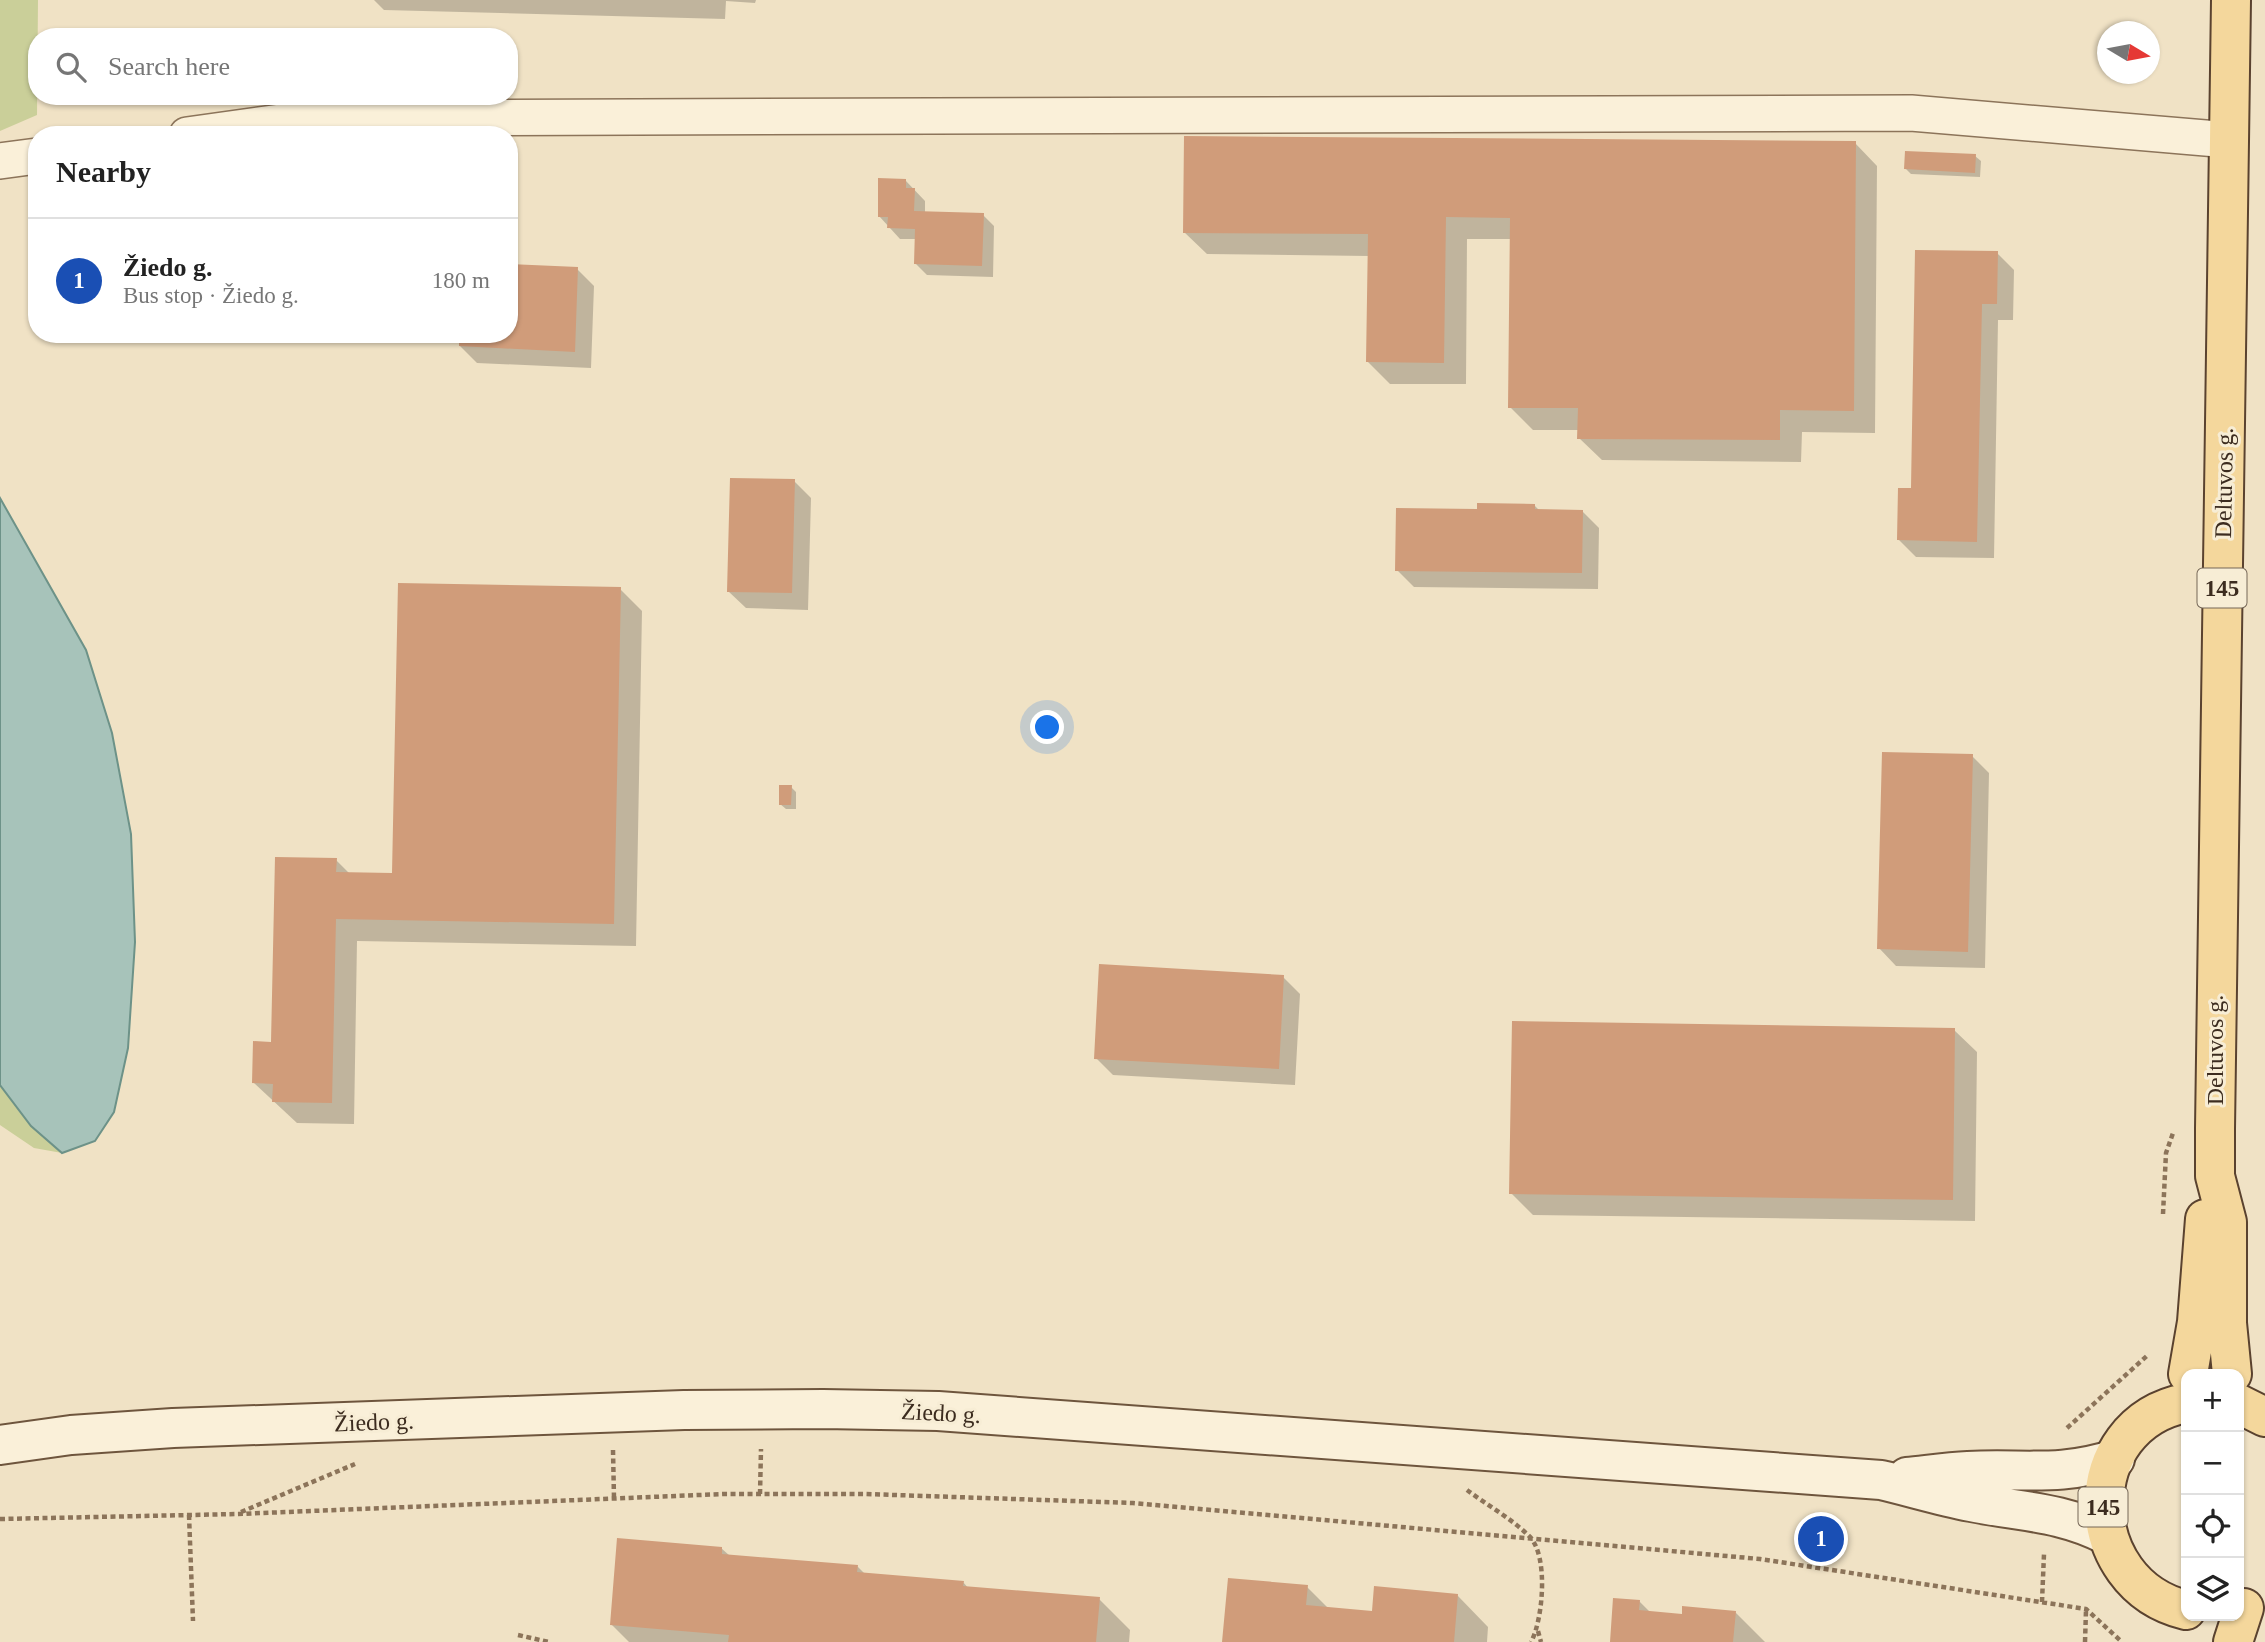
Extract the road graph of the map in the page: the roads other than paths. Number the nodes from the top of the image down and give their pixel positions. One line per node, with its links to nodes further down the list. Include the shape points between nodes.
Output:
1 (2231, 0): 3 (main road, Deltuvos g. / 145)
2 (252, 126): 3 (street, via 310,118 1911,113)
3 (2229, 140): 6 (main road, Deltuvos g. / 145)
4 (28, 157): 5 (street)
5 (0, 161)
6 (2216, 1176): 7 (main road, Deltuvos g. / 145, via 2202,1231 2197,1322); 8 (main road, Deltuvos g. / 145, via 2227,1222 2227,1323)
7 (2189, 1369)
8 (2237, 1369)
9 (2181, 1393): 11 (main road, 145, via 2138,1429)
10 (0, 1445): 12 (street, Žiedo g., via 71,1434 173,1428 684,1410 887,1410)
11 (2115, 1458): 12 (street, Žiedo g., via 2085,1469 2047,1473 1969,1471); 13 (main road, 145, via 2105,1483)
12 (1881, 1480): 13 (street, Žiedo g., via 1971,1502 2046,1512 2080,1521)
13 (2107, 1535): 14 (main road, 145, via 2131,1579 2150,1595)
14 (2179, 1608): 15 (main road, 145)
15 (2184, 1642)

